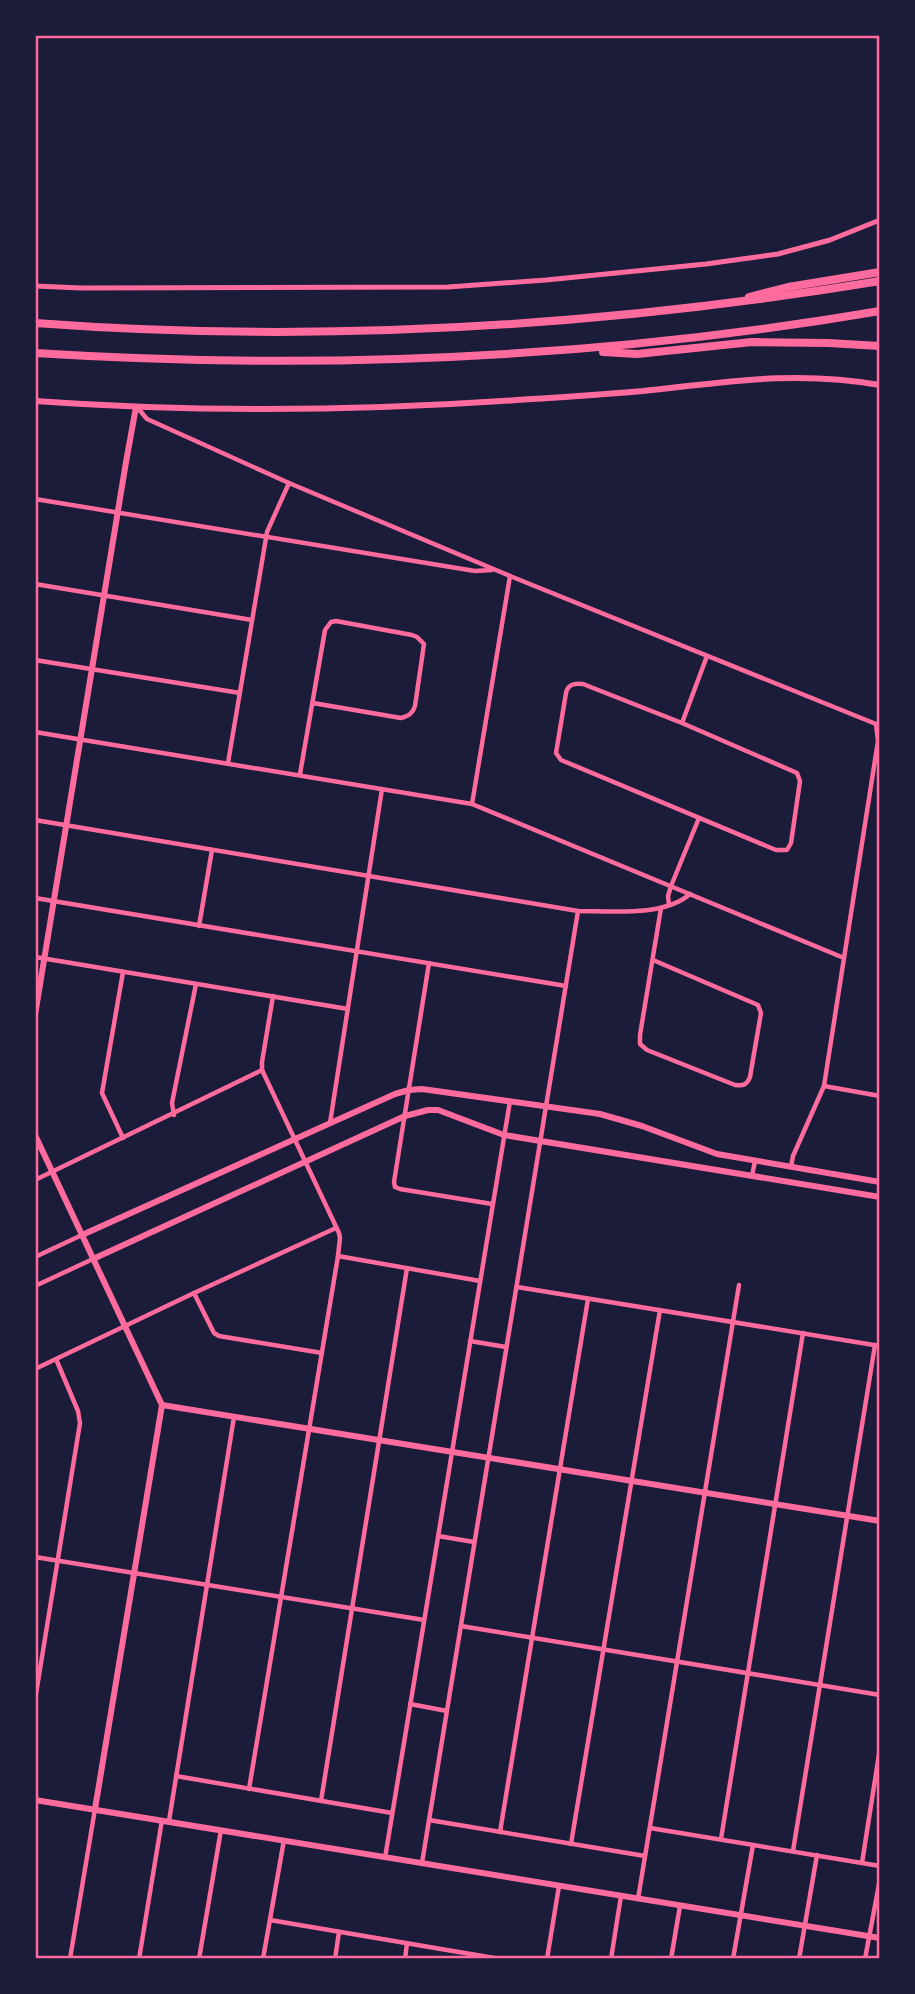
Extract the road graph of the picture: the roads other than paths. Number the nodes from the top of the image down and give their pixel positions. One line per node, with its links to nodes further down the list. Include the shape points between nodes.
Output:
1 (880, 220): 4 (street, via 807,247 747,260 477,285)
2 (880, 272): 5 (highway)
3 (880, 281): 5 (highway)
4 (35, 286)
5 (716, 305): 7 (highway, via 547,323 392,331 140,330)
6 (880, 312): 9 (highway)
7 (35, 323)
8 (880, 345): 9 (highway, via 741,343 637,354)
9 (576, 350): 10 (highway, via 313,362)
10 (35, 353)
11 (880, 385): 13 (main road, via 763,377 606,394 422,406)
12 (35, 401): 13 (main road)
13 (136, 407): 14 (street, via 147,419); 16 (main road)
14 (289, 483): 17 (street); 18 (street)
15 (35, 499): 16 (street)
16 (118, 512): 17 (street); 21 (main road)
17 (266, 538): 18 (street, via 475,571); 22 (street)
18 (496, 570): 19 (street)
19 (510, 576): 23 (street); 34 (street)
20 (35, 584): 21 (street)
21 (104, 595): 22 (street); 25 (main road)
22 (252, 620): 26 (street)
23 (708, 656): 28 (street); 50 (street, via 876,724 878,741)
24 (35, 660): 25 (street)
25 (92, 670): 26 (street); 30 (main road)
26 (240, 693): 31 (street)
27 (313, 702): 27 (street, via 324,630 331,622 412,635 424,644 415,706 406,717); 32 (street)
28 (682, 723): 35 (street, via 799,776 787,850 776,850); 35 (street, via 583,684 572,684 566,693 556,753 561,760)
29 (35, 732): 30 (street)
30 (81, 739): 31 (street); 37 (main road)
31 (228, 763): 32 (street)
32 (300, 775): 33 (street)
33 (382, 789): 34 (street); 39 (street)
34 (472, 804): 40 (street)
35 (699, 818): 40 (street)
36 (35, 820): 37 (street)
37 (66, 826): 38 (street); 43 (main road)
38 (212, 850): 39 (street); 47 (street)
39 (369, 876): 46 (street); 48 (street)
40 (671, 886): 41 (street); 44 (street)
41 (690, 894): 44 (street); 50 (street)
42 (35, 898): 43 (street)
43 (54, 901): 47 (street); 51 (main road)
44 (669, 905): 45 (street)
45 (661, 908): 46 (street); 52 (street)
46 (578, 911): 56 (street)
47 (199, 926): 48 (street)
48 (357, 951): 53 (street); 58 (street)
49 (35, 957): 51 (street)
50 (844, 958): 61 (street)
51 (44, 959): 54 (street); 59 (main road)
52 (653, 960): 52 (street, via 640,1044 735,1084 746,1084 761,1013 758,1005)
53 (429, 963): 56 (street); 62 (street)
54 (123, 972): 55 (street); 71 (street, via 102,1093)
55 (195, 984): 57 (street); 66 (street, via 172,1103)
56 (566, 986): 65 (street)
57 (273, 996): 58 (street); 60 (street)
58 (348, 1009): 68 (street)
59 (35, 1015)
60 (262, 1070): 66 (street); 72 (street)
61 (824, 1086): 63 (street); 76 (street)
62 (409, 1090): 64 (main road); 67 (street); 68 (main road)
63 (880, 1096)
64 (510, 1100): 65 (main road); 70 (street)
65 (547, 1106): 73 (street); 74 (main road, via 611,1116 707,1152)
66 (174, 1115): 71 (street)
67 (405, 1116): 70 (main road, via 438,1110); 75 (main road); 82 (street, via 395,1187)
68 (330, 1125): 72 (main road)
69 (35, 1135): 77 (main road)
70 (504, 1135): 73 (main road); 82 (street)
71 (123, 1138): 77 (street)
72 (295, 1139): 75 (street); 84 (main road)
73 (541, 1141): 78 (main road); 92 (street)
74 (755, 1161): 76 (main road); 78 (street)
75 (305, 1162): 83 (street); 87 (main road)
76 (791, 1167): 80 (main road)
77 (52, 1172): 79 (street); 84 (main road)
78 (752, 1176): 81 (main road)
79 (35, 1180)
80 (880, 1182)
81 (880, 1197)
82 (492, 1204): 89 (street)
83 (336, 1228): 85 (street); 93 (street)
84 (82, 1235): 86 (street); 87 (main road)
85 (338, 1256): 88 (street); 102 (street)
86 (35, 1257)
87 (93, 1259): 91 (street); 97 (main road)
88 (407, 1268): 89 (street); 108 (street)
89 (480, 1280): 99 (street)
90 (739, 1285): 96 (street)
91 (35, 1286)
92 (517, 1287): 94 (street); 101 (street)
93 (194, 1293): 97 (street); 102 (street, via 211,1330 219,1336)
94 (588, 1298): 95 (street); 111 (street)
95 (660, 1310): 96 (street); 112 (street)
96 (733, 1322): 98 (street); 113 (street)
97 (124, 1325): 103 (street); 105 (main road)
98 (803, 1333): 100 (street); 114 (street)
99 (470, 1341): 101 (street); 109 (street)
100 (878, 1346): 115 (street)
101 (506, 1347): 110 (street)
102 (322, 1353): 107 (street)
103 (56, 1359): 104 (street); 120 (street, via 80,1423)
104 (35, 1369)
105 (162, 1405): 106 (main road); 121 (main road)
106 (234, 1417): 107 (main road); 122 (street)
107 (309, 1429): 108 (main road); 123 (street)
108 (380, 1440): 109 (main road); 124 (street)
109 (452, 1452): 110 (main road); 117 (street)
110 (488, 1457): 111 (main road); 118 (street)
111 (561, 1468): 112 (main road); 127 (street)
112 (632, 1479): 113 (main road); 128 (street)
113 (704, 1492): 114 (main road); 129 (street)
114 (775, 1503): 115 (main road); 130 (street)
115 (847, 1515): 116 (main road); 131 (street)
116 (880, 1521)
117 (438, 1536): 118 (street); 125 (street)
118 (474, 1542): 126 (street)
119 (35, 1557): 120 (street)
120 (57, 1561): 121 (street); 133 (street)
121 (134, 1573): 122 (street); 141 (main road)
122 (207, 1584): 123 (street); 137 (street)
123 (281, 1596): 124 (street); 138 (street)
124 (352, 1608): 125 (street); 140 (street)
125 (424, 1620): 134 (street)
126 (461, 1626): 127 (street); 135 (street)
127 (532, 1638): 128 (street); 147 (street)
128 (604, 1650): 129 (street); 150 (street)
129 (676, 1661): 130 (street); 145 (street)
130 (746, 1673): 131 (street); 148 (street)
131 (820, 1685): 132 (street); 152 (street)
132 (880, 1695)
133 (35, 1700)
134 (410, 1704): 135 (street); 142 (street)
135 (447, 1711): 143 (street)
136 (880, 1748): 156 (street)
137 (176, 1776): 138 (street); 144 (street)
138 (249, 1789): 140 (street)
139 (35, 1800): 141 (main road)
140 (321, 1801): 142 (street)
141 (95, 1810): 144 (main road); 172 (street)
142 (392, 1813): 155 (street)
143 (429, 1820): 147 (street); 157 (street)
144 (165, 1821): 146 (main road); 173 (street)
145 (650, 1828): 148 (street); 154 (street)
146 (220, 1830): 149 (main road); 174 (street)
147 (500, 1832): 150 (street)
148 (721, 1839): 151 (street)
149 (284, 1840): 155 (main road); 165 (street)
150 (572, 1844): 154 (street)
151 (752, 1845): 152 (street); 164 (street)
152 (793, 1851): 153 (street)
153 (817, 1855): 156 (street); 166 (street)
154 (645, 1856): 162 (street)
155 (385, 1857): 157 (main road)
156 (862, 1863): 158 (street)
157 (421, 1864): 160 (main road)
158 (880, 1866)
159 (880, 1879): 168 (street)
160 (559, 1886): 161 (main road); 179 (street)
161 (621, 1896): 162 (main road); 180 (street)
162 (638, 1899): 163 (main road)
163 (680, 1906): 164 (main road); 181 (street)
164 (740, 1916): 166 (main road); 182 (street)
165 (270, 1920): 167 (street); 175 (street)
166 (804, 1927): 168 (main road); 183 (street)
167 (339, 1932): 170 (street); 176 (street)
168 (869, 1937): 169 (main road); 184 (street)
169 (880, 1938)
170 (407, 1944): 171 (street); 177 (street)
171 (477, 1957): 178 (street)
172 (70, 1959)
173 (139, 1959)
174 (199, 1959)
175 (263, 1959)
176 (335, 1959)
177 (405, 1959)
178 (500, 1959)
179 (547, 1959)
180 (611, 1959)
181 (671, 1959)
182 (733, 1959)
183 (799, 1959)
184 (865, 1959)

